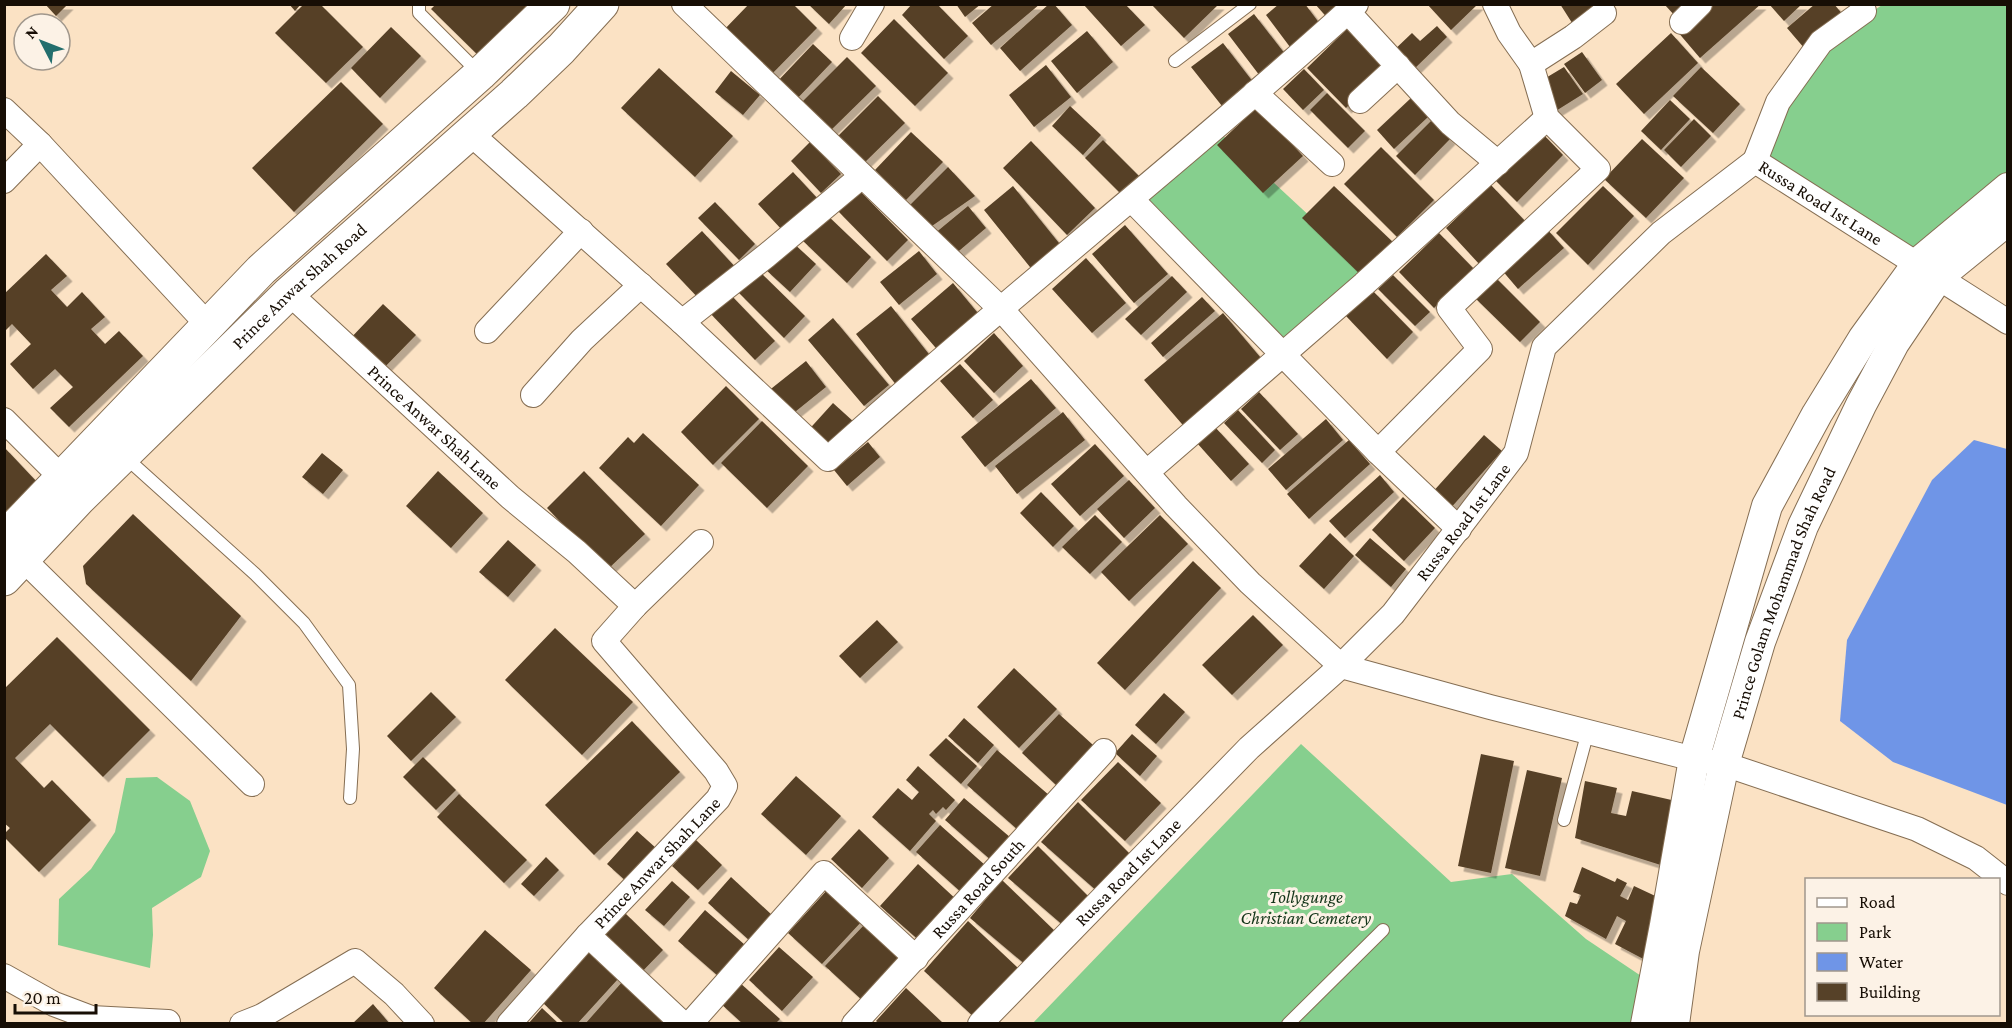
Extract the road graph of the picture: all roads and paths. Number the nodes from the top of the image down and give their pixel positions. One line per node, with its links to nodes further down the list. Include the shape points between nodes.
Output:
1 (419, 4): 17 (lane, via 419,13)
2 (553, 4): 17 (main road, Prince Anwar Shah Road)
3 (602, 4): 22 (main road, Prince Anwar Shah Road, via 561,49)
4 (684, 4): 27 (street)
5 (872, 4): 13 (street)
6 (1250, 4): 14 (lane)
7 (1495, 4): 15 (street)
8 (1700, 4): 12 (street)
9 (1352, 8): 16 (street); 18 (street)
10 (1864, 11): 24 (street, via 1821,42 1778,102)
11 (1604, 13): 15 (street)
12 (1682, 22)
13 (852, 38)
14 (1175, 61)
15 (1531, 64): 21 (street)
16 (1398, 66): 19 (street); 25 (street, via 1450,123)
17 (480, 74): 33 (main road, Prince Anwar Shah Road)
18 (1255, 93): 26 (street); 30 (street)
19 (1359, 101)
20 (4, 110): 23 (street)
21 (1547, 118): 25 (street); 45 (street, via 1598,169 1449,308 1480,349)
22 (471, 134): 32 (street); 36 (main road, Prince Anwar Shah Road)
23 (40, 144): 28 (street); 40 (street)
24 (1755, 161): 34 (street, Russa Road 1st Lane); 49 (street, Russa Road 1st Lane, via 1661,233 1544,347 1516,453)
25 (1498, 163): 42 (street)
26 (1332, 164)
27 (861, 176): 37 (street); 38 (street)
28 (4, 181)
29 (2007, 189): 34 (street)
30 (1132, 200): 37 (street); 42 (street)
31 (2007, 220): 34 (street, Prince Golam Mohammad Shah Road)
32 (581, 231): 35 (street); 41 (street)
33 (274, 260): 36 (main road); 40 (main road, Prince Anwar Shah Road)
34 (1929, 270): 39 (street, Russa Road 1st Lane); 56 (street, via 1863,339 1767,506); 57 (street, Prince Golam Mohammad Shah Road, via 1803,526 1760,642)
35 (640, 285): 38 (street); 43 (street, via 582,340)
36 (295, 288): 46 (main road, Prince Anwar Shah Road); 52 (street, Prince Anwar Shah Lane, via 510,497)
37 (1002, 310): 38 (street, via 906,388 828,459); 47 (street)
38 (682, 322)
39 (2007, 322)
40 (208, 325): 48 (main road, Prince Anwar Shah Road)
41 (487, 331)
42 (1284, 355): 45 (street); 47 (street)
43 (534, 395)
44 (4, 420): 48 (street)
45 (1378, 452): 49 (street)
46 (123, 455): 51 (main road, Prince Anwar Shah Road); 59 (lane, via 304,623 349,685 353,749)
47 (1147, 472): 53 (street, via 1250,583)
48 (62, 478): 51 (main road, Prince Anwar Shah Road)
49 (1459, 529): 53 (street, Russa Road 1st Lane, via 1393,614)
50 (701, 542): 52 (street)
51 (11, 559): 58 (street, via 39,573)
52 (635, 606): 63 (street, Prince Anwar Shah Lane, via 604,641 725,786 718,799)
53 (1341, 666): 54 (street); 73 (street, Russa Road 1st Lane, via 1249,748)
54 (1588, 731): 56 (street); 60 (lane)
55 (1104, 751): 64 (street, Russa Road South)
56 (1694, 759): 57 (street); 75 (street)
57 (1724, 764): 61 (street, via 1917,829 1976,858); 76 (street, Prince Golam Mohammad Shah Road, via 1684,951)
58 (252, 784)
59 (350, 798)
60 (1564, 820)
61 (2000, 878)
62 (1383, 930): 74 (lane)
63 (588, 935): 69 (street, Prince Anwar Shah Lane); 70 (street)
64 (916, 958): 71 (street, via 824,873); 72 (street, Russa Road South)
65 (4, 976): 66 (street, via 54,1004 91,1018)
66 (168, 1022)
67 (242, 1023): 68 (street, via 262,1016 355,961)
68 (421, 1023)
69 (508, 1023)
70 (683, 1023)
71 (690, 1023)
72 (854, 1023)
73 (980, 1023)
74 (1288, 1023)
75 (1646, 1023)
76 (1674, 1023)

